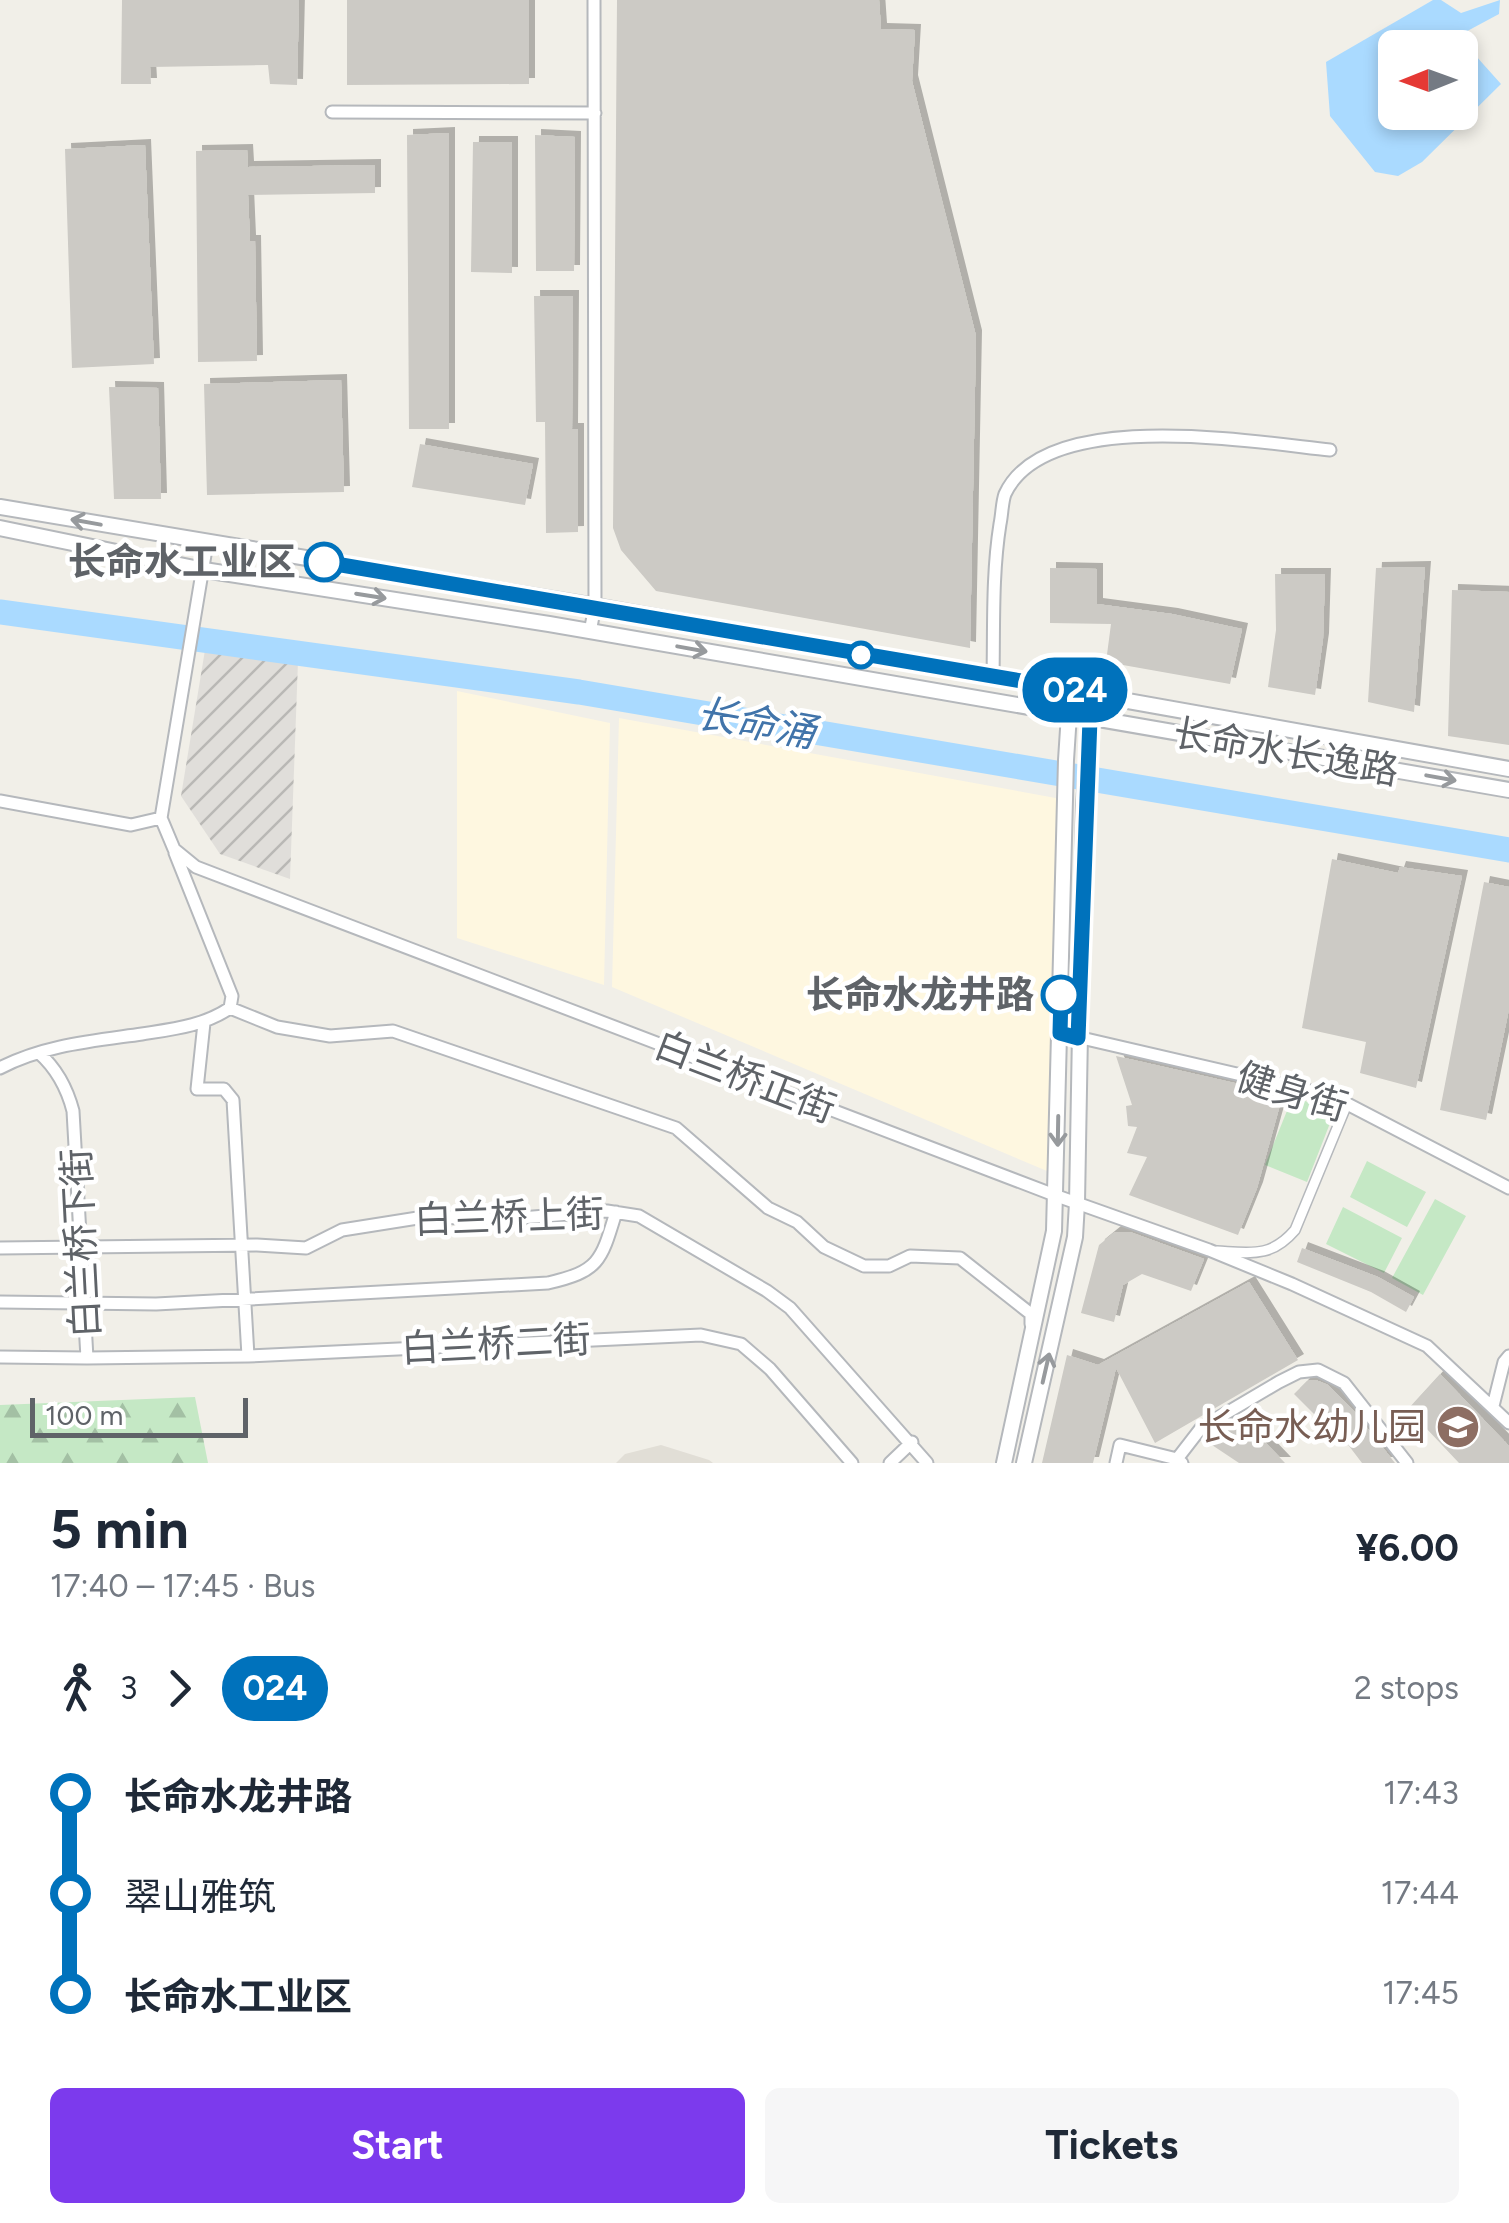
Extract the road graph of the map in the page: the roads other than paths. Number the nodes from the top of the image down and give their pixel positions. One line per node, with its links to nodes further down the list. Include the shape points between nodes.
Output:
1 (594, 0): 3 (street)
2 (332, 112): 3 (street)
3 (595, 113): 9 (street)
4 (1330, 450): 11 (street, via 1213,438 1096,438 1034,460 1005,494 996,550)
5 (0, 508): 7 (street, 长命水长逸路, one-way to 5)
6 (0, 528): 8 (street, 长命水长逸路)
7 (207, 543): 8 (street); 9 (street, 长命水长逸路)
8 (204, 570): 10 (street, 长命水长逸路, one-way to 10); 18 (street)
9 (595, 606): 10 (street); 11 (street, 长命水长逸路)
10 (590, 632): 13 (street, 长命水长逸路, one-way to 13)
11 (993, 677): 12 (street, 长命水长逸路)
12 (1078, 691): 13 (street); 14 (street); 15 (street, 长命水长逸路)
13 (1069, 714): 14 (street, 长命水长逸路); 22 (street)
14 (1090, 719): 16 (street, 长命水长逸路, one-way to 16); 23 (street)
15 (1509, 769)
16 (1509, 790)
17 (0, 801): 18 (street, via 131,825)
18 (161, 818): 19 (street)
19 (174, 849): 20 (street, via 232,996); 28 (street, 白兰桥正街, via 196,867)
20 (230, 1008): 21 (street); 38 (street, via 277,1027 330,1036 393,1031 676,1128 768,1208 864,1266 890,1266 910,1256 960,1258 1030,1314)
21 (204, 1023): 24 (street); 31 (street, via 197,1088 224,1090 234,1100)
22 (1060, 1033): 23 (street, 健身街); 28 (street, one-way to 28)
23 (1078, 1038): 26 (street, 健身街); 29 (street)
24 (39, 1052): 25 (street); 33 (street, 白兰桥下街, via 74,1111)
25 (0, 1068)
26 (1347, 1104): 27 (street, 健身街); 34 (street, via 1283,1245 1266,1252)
27 (1509, 1188)
28 (1057, 1196): 29 (street, 白兰桥正街); 38 (street)
29 (1077, 1204): 34 (street, 白兰桥正街); 51 (street, one-way to 29)
30 (616, 1212): 31 (street, 白兰桥上街, via 424,1217 342,1230 306,1248); 35 (street, via 600,1259 582,1274 548,1283); 45 (street, 白兰桥上街, via 639,1216 790,1308)
31 (242, 1246): 33 (street, 白兰桥上街); 35 (street)
32 (0, 1248): 33 (street, 白兰桥上街)
33 (81, 1248): 37 (street, 白兰桥下街)
34 (1209, 1250): 43 (street, 白兰桥正街, via 1427,1346)
35 (245, 1300): 37 (street); 39 (street)
36 (0, 1302): 37 (street)
37 (84, 1302): 42 (street, 白兰桥下街)
38 (1032, 1335): 50 (street)
39 (248, 1356): 42 (street, 白兰桥二街); 47 (street, 白兰桥二街, via 701,1335 741,1344)
40 (1509, 1356): 43 (street)
41 (0, 1358): 42 (street, 白兰桥下街)
42 (87, 1358)
43 (1490, 1403): 44 (street, 白兰桥正街)
44 (1509, 1424)
45 (912, 1442): 48 (street); 49 (street, 白兰桥上街)
46 (1179, 1461): 52 (street, via 1120,1445); 53 (street, via 1201,1428 1299,1372 1318,1370 1344,1383)
47 (852, 1463)
48 (890, 1463)
49 (927, 1463)
50 (1004, 1463)
51 (1024, 1463)
52 (1116, 1463)
53 (1407, 1463)

